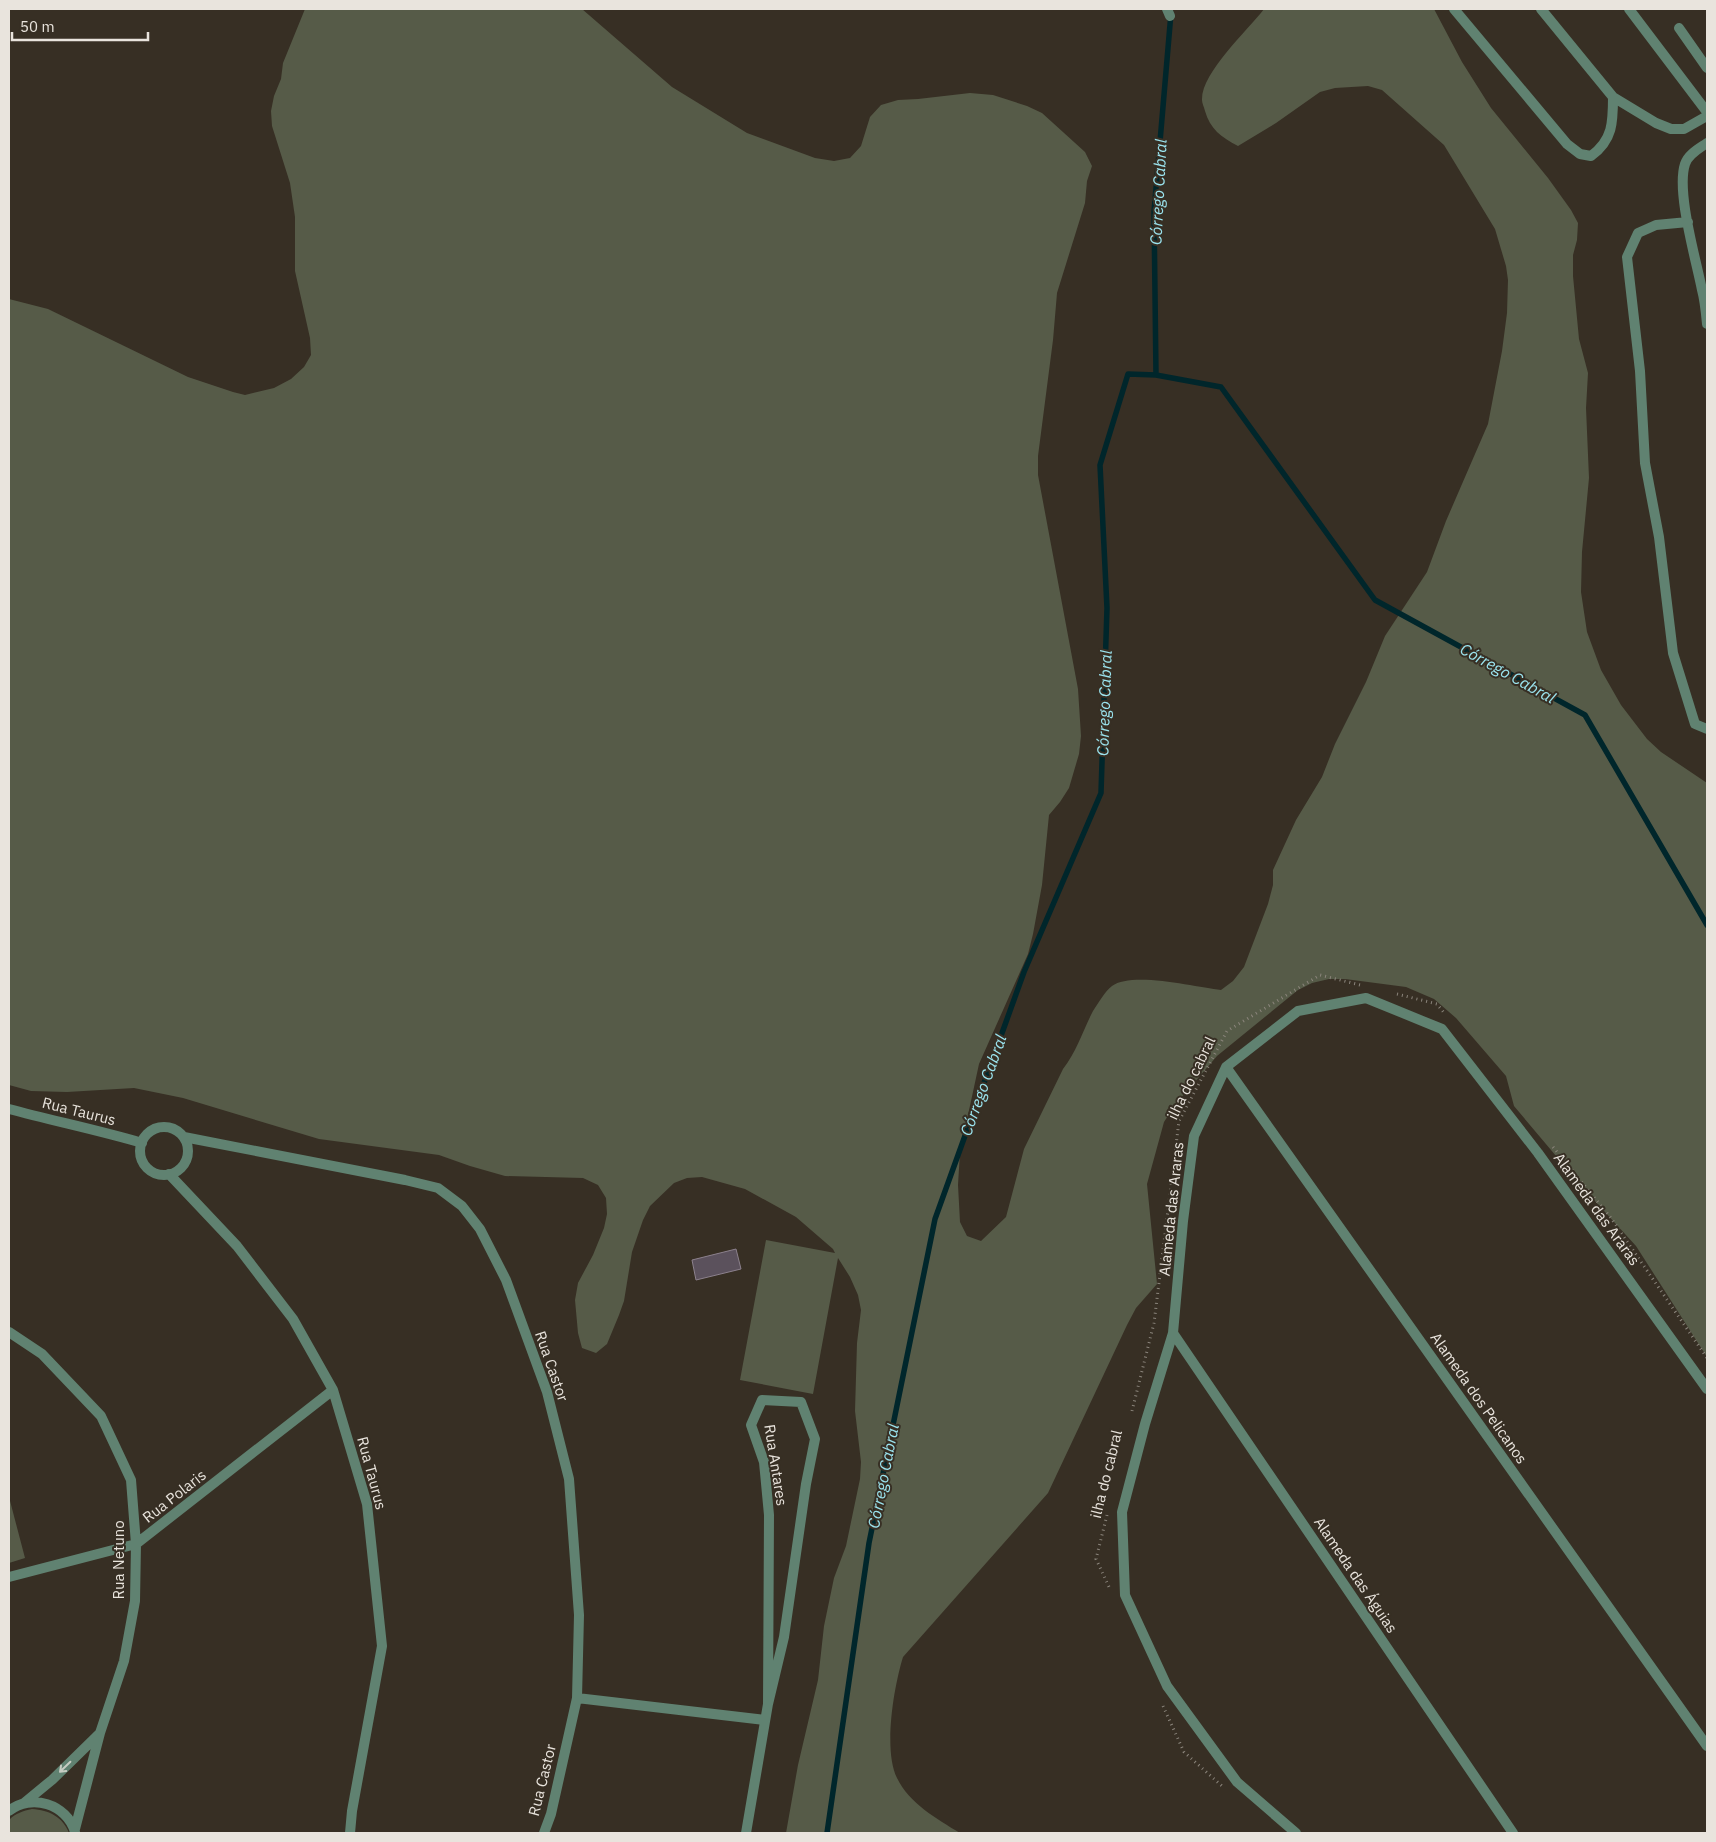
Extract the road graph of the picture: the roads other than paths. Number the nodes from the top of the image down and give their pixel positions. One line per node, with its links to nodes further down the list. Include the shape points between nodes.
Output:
1 (1454, 9): 6 (street, via 1567,144 1580,154 1591,156 1604,144 1612,124)
2 (1541, 9): 6 (street)
3 (1629, 9): 7 (street)
4 (1679, 28): 5 (street)
5 (1707, 68)
6 (1614, 98): 8 (street, via 1671,129 1684,129)
7 (1707, 112)
8 (1707, 116)
9 (1707, 143): 10 (street, via 1686,162 1682,185)
10 (1688, 222): 11 (street); 12 (street, via 1656,225 1638,233 1627,257 1640,371 1645,463 1659,537 1672,654 1695,724)
11 (1707, 324)
12 (1707, 729)
13 (1226, 1067): 19 (street, Alameda das Araras, via 1194,1136); 20 (street, Alameda das Araras, via 1298,1011 1366,998 1442,1029 1538,1153); 28 (street, Alameda dos Pelicanos)
14 (9, 1108): 16 (street, Rua Taurus)
15 (184, 1137): 16 (street, via 177,1131 161,1127 152,1130); 17 (street, via 188,1155 178,1171); 24 (street, Rua Castor, via 438,1188 462,1206 480,1229 506,1280 547,1392 569,1479 579,1615)
16 (142, 1143): 17 (street, via 141,1156 146,1167 157,1174)
17 (169, 1174): 21 (street, Rua Taurus, via 238,1246 293,1319)
18 (9, 1332): 22 (street, Rua Netuno, via 42,1354 101,1416 131,1480)
19 (1173, 1334): 35 (street, Alameda das Araras, via 1122,1512 1125,1595 1167,1686 1237,1782); 36 (street, Alameda das Águias)
20 (1707, 1389)
21 (333, 1390): 22 (street, Rua Polaris); 32 (street, Rua Taurus, via 367,1504 382,1646)
22 (136, 1544): 23 (street, Rua Polaris); 27 (street, Rua Netuno, via 135,1601 124,1661)
23 (9, 1577)
24 (577, 1698): 26 (street); 33 (street, Rua Castor)
25 (768, 1704): 25 (street, Rua Antares, via 770,1515 764,1462 751,1425 762,1400 801,1402 814,1439 784,1637); 26 (street, Rua Antares)
26 (765, 1720): 34 (street, Rua Antares)
27 (100, 1733): 29 (street, one-way to 29); 31 (street, Rua Netuno)
28 (1707, 1746)
29 (24, 1803): 30 (street); 31 (street, via 36,1802 54,1807 68,1818)
30 (9, 1811)
31 (75, 1831)
32 (350, 1833)
33 (544, 1833)
34 (746, 1833)
35 (1296, 1833)
36 (1514, 1833)

